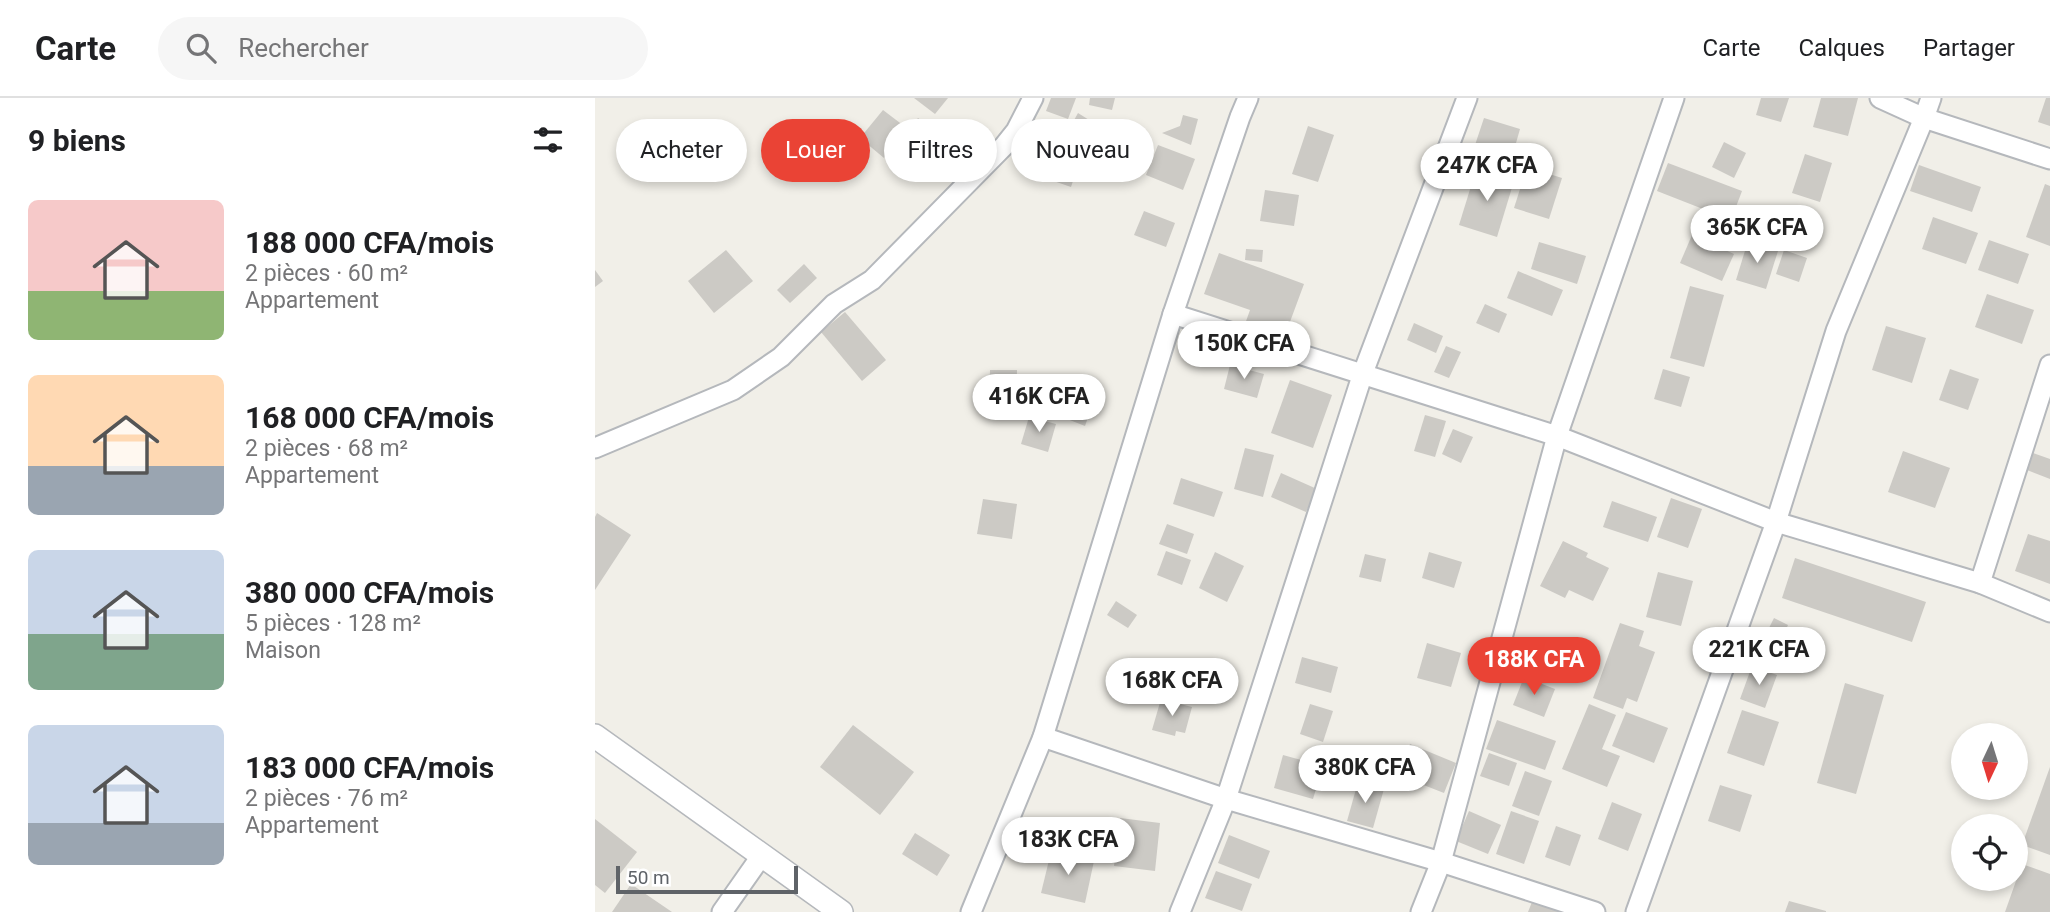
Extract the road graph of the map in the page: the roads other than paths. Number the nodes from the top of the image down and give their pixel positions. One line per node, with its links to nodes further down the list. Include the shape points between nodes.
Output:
1 (1033, 98): 13 (street, via 1016,131 994,156 872,280 834,304 781,357 733,390)
2 (1248, 98): 9 (street)
3 (1467, 98): 11 (street)
4 (1674, 98): 12 (street)
5 (1880, 98): 7 (street)
6 (1931, 98): 7 (street)
7 (1924, 118): 8 (street); 14 (street, via 1836,331)
8 (2050, 159)
9 (1173, 314): 11 (street); 18 (street)
10 (2050, 365): 15 (street)
11 (1363, 373): 12 (street); 19 (street)
12 (1557, 436): 14 (street); 21 (street)
13 (595, 448)
14 (1776, 522): 15 (street); 28 (street)
15 (1980, 583): 16 (street)
16 (2050, 612)
17 (595, 736): 20 (street)
18 (1043, 737): 19 (street); 24 (street)
19 (1226, 799): 21 (street); 25 (street)
20 (762, 855): 22 (street); 23 (street)
21 (1441, 862): 26 (street); 27 (street)
22 (722, 912)
23 (841, 912)
24 (971, 912)
25 (1180, 912)
26 (1420, 912)
27 (1595, 912)
28 (1636, 912)

